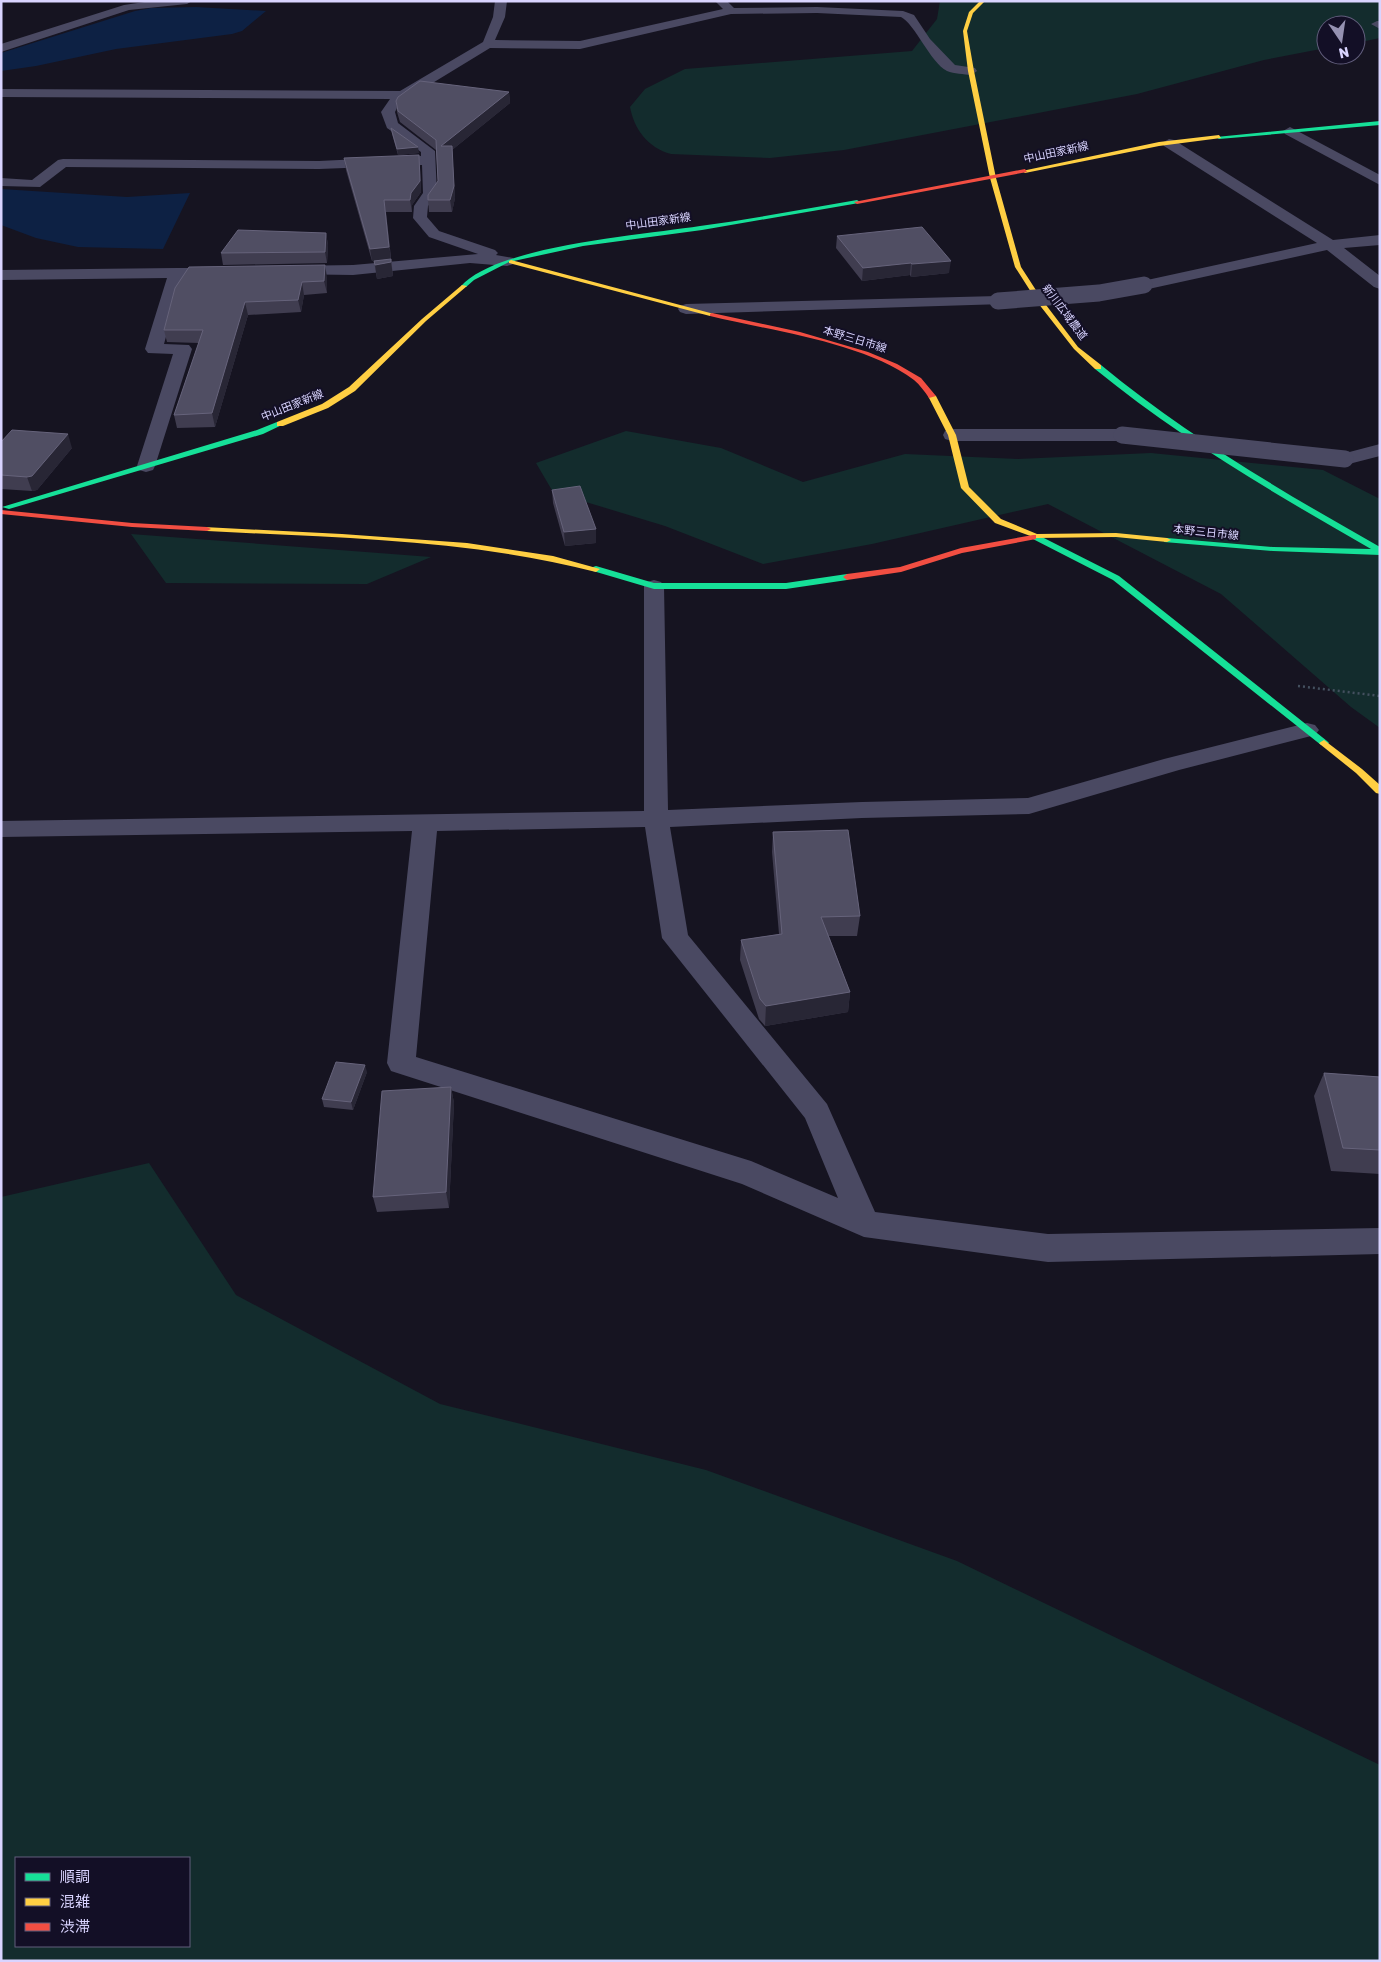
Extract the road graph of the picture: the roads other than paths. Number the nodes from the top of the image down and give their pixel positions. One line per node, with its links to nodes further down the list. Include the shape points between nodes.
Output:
1 (187, 1): 7 (street, via 128,7)
2 (500, 1): 6 (street, via 499,17)
3 (720, 1): 5 (street)
4 (983, 1): 8 (main road, 新川広域農道, via 971,12 965,30)
5 (732, 11): 6 (street, via 580,46); 8 (street, via 903,14 910,17 951,68)
6 (488, 44): 10 (street)
7 (1, 48)
8 (971, 71): 15 (main road, 新川広域農道)
9 (1, 94): 10 (street)
10 (403, 95): 14 (street, via 388,112 392,125 428,151)
11 (1380, 123): 12 (main road, 中山田家新線)
12 (1290, 131): 13 (main road, 中山田家新線); 16 (street)
13 (1169, 143): 15 (main road, 中山田家新線); 19 (street)
14 (429, 160): 17 (street, via 319,165 63,163 35,184); 20 (street, via 430,192 421,206 420,218 434,234)
15 (993, 178): 20 (main road, 中山田家新線, via 702,228 583,244); 32 (main road, 新川広域農道, via 1018,267 1076,348 1133,397 1238,468)
16 (1380, 180)
17 (1, 182)
18 (1380, 240): 19 (street)
19 (1330, 245): 25 (street); 26 (street, bridge, via 1099,293 998,300)
20 (508, 261): 22 (street, via 470,258 353,270); 26 (main road, 本野三日市線); 29 (main road, 中山田家新線, via 472,279 352,389 325,406 260,432)
21 (233, 272): 23 (street)
22 (271, 272)
23 (176, 273): 24 (street); 29 (street, via 154,349 183,349)
24 (1, 275)
25 (1380, 284)
26 (686, 309): 27 (main road, 本野三日市線, via 854,349 884,360 914,376 930,392)
27 (952, 435): 28 (street, bridge, via 1122,435 1345,459); 31 (main road, 本野三日市線, via 965,488 998,521)
28 (1380, 450)
29 (146, 466): 30 (main road, 中山田家新線)
30 (1, 510): 33 (main road, via 132,526 346,536 505,549 570,561)
31 (1036, 536): 32 (main road, 本野三日市線, via 1116,535 1236,548); 33 (main road, via 962,551 901,569 786,586); 34 (main road, via 1116,578)
32 (1380, 552)
33 (654, 586): 36 (street)
34 (1308, 730): 35 (main road); 36 (street, via 1172,764 1030,806)
35 (1380, 791)
36 (656, 819): 37 (street); 39 (street, via 675,938 817,1112)
37 (425, 823): 38 (street); 39 (street, via 401,1063 751,1174)
38 (1, 829)
39 (864, 1224): 40 (street, via 1048,1248)
40 (1380, 1240)

